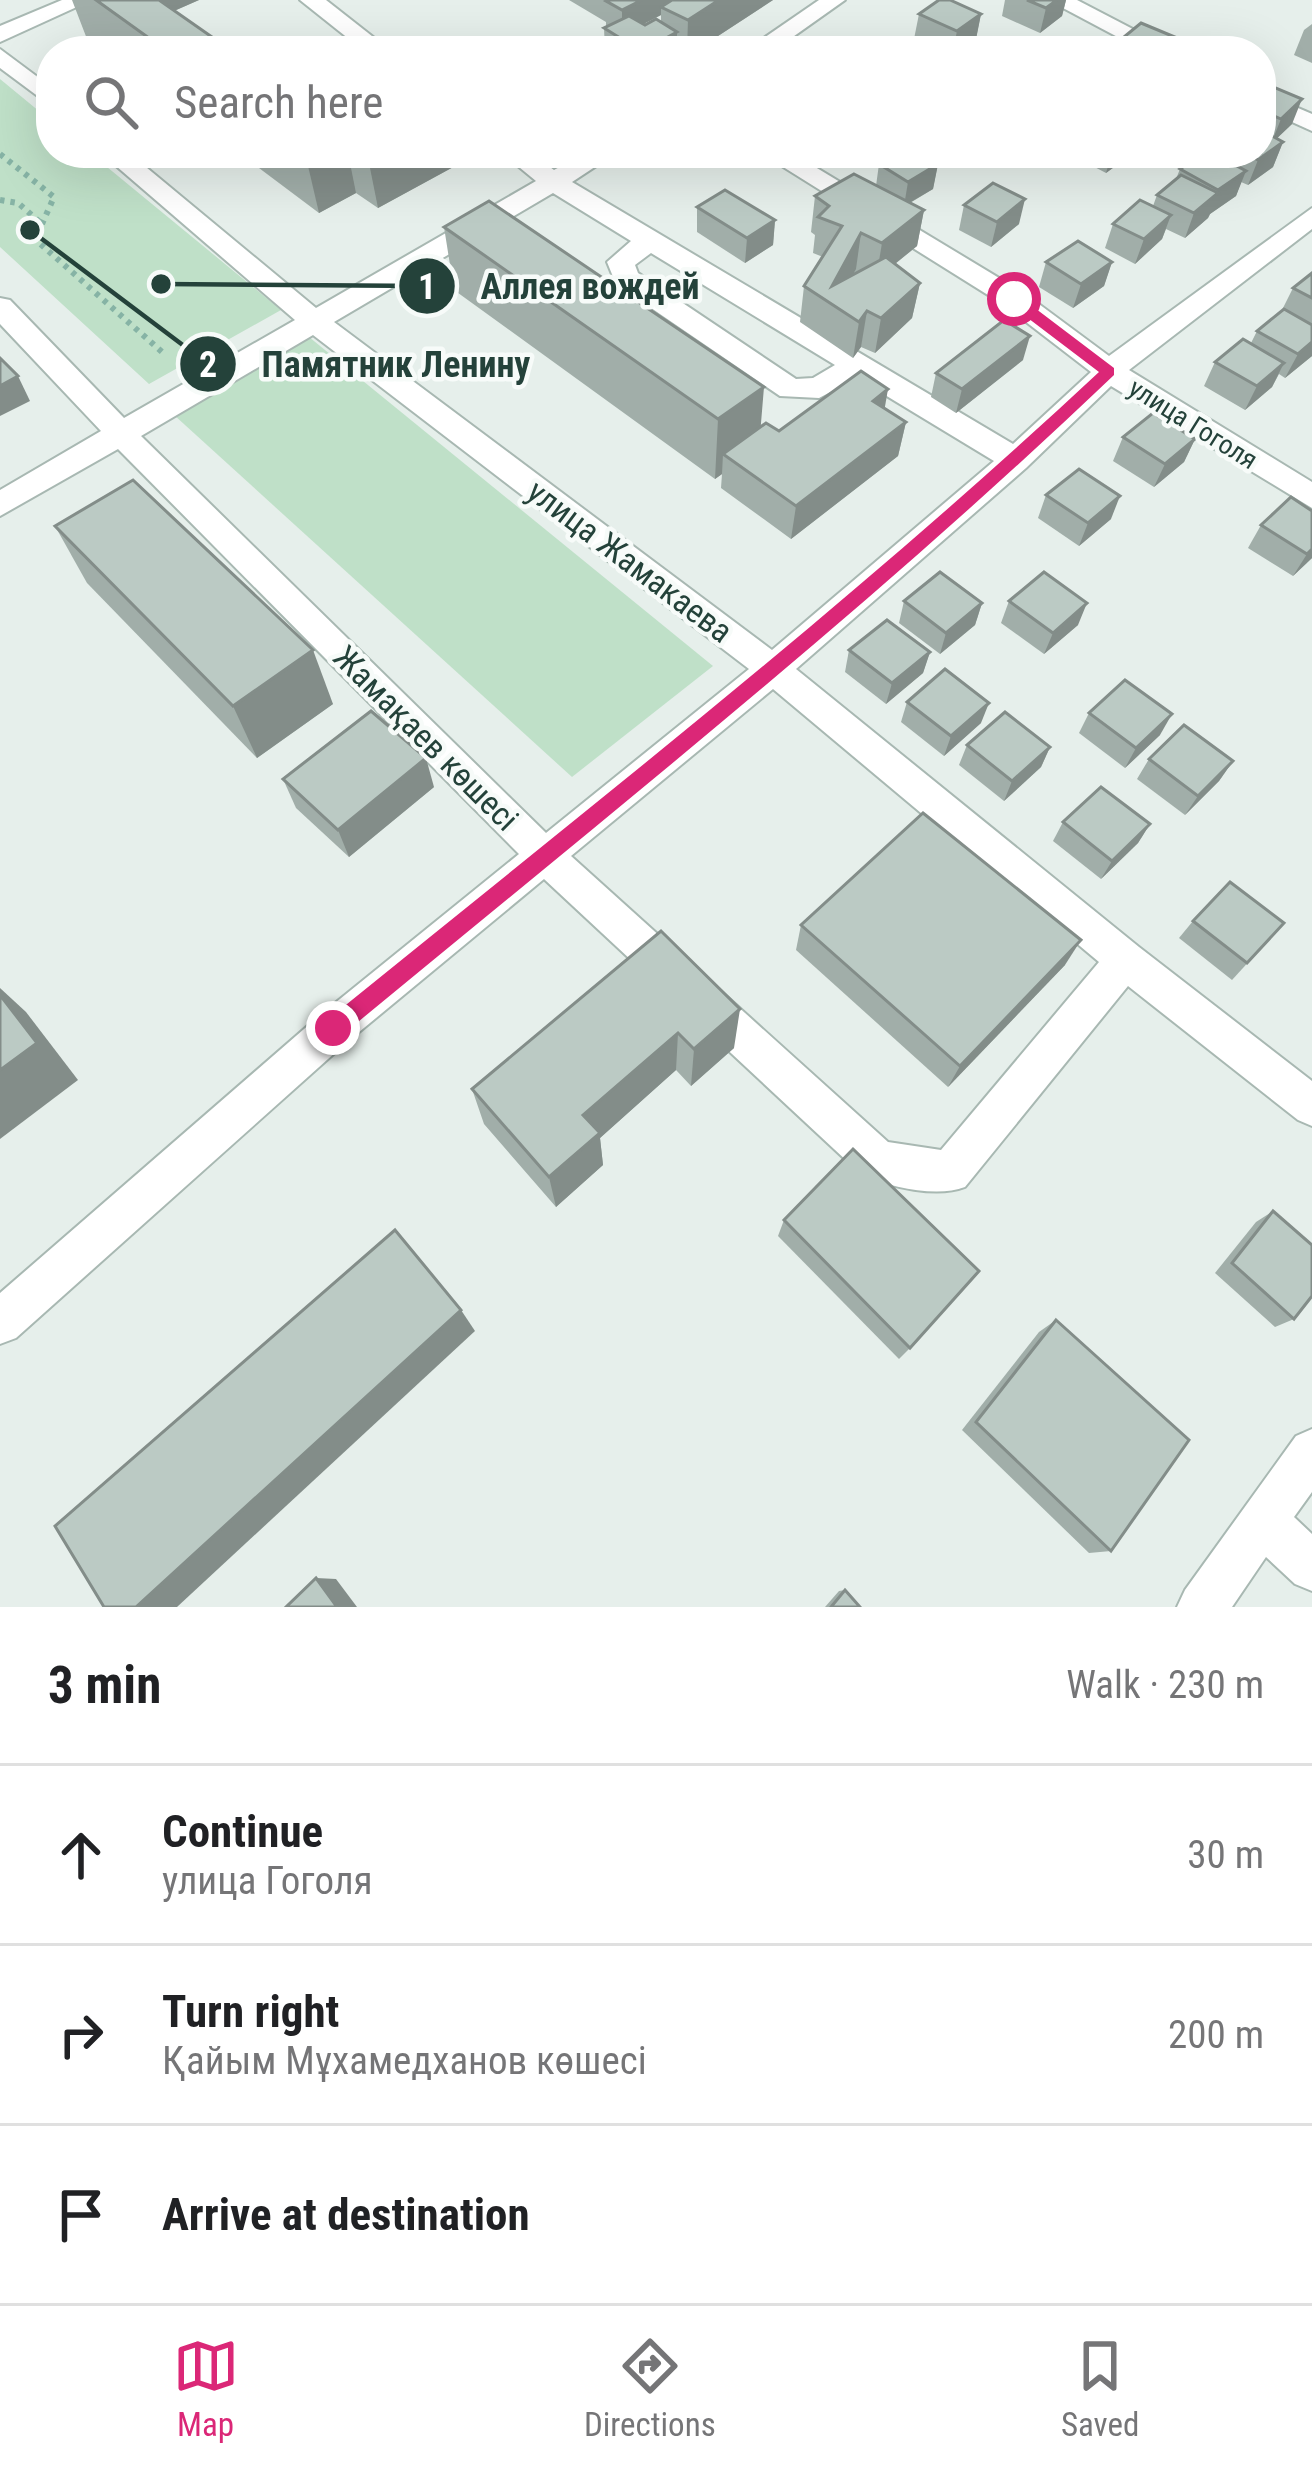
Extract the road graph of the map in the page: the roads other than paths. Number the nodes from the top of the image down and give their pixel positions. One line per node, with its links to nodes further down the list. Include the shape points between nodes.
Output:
1 (81, 0): 5 (street)
2 (311, 0): 6 (street)
3 (834, 0): 7 (street)
4 (1059, 0): 8 (street)
5 (0, 35)
6 (359, 36)
7 (780, 36)
8 (1132, 36)
9 (0, 56): 10 (street)
10 (36, 86)
11 (1276, 106): 12 (street)
12 (1312, 124)
13 (132, 168): 21 (street, улица Жамакаева)
14 (535, 168): 17 (street)
15 (580, 168): 17 (street)
16 (800, 168): 23 (street, улица Гоголя, via 1014,299)
17 (556, 184): 19 (street); 21 (street)
18 (1312, 216): 23 (street)
19 (650, 240): 22 (street); 22 (street, via 621,262 626,278 790,388 820,388)
20 (0, 307): 24 (street, Жамақаев көшесі)
21 (314, 322): 24 (street); 28 (street, улица Жамакаева)
22 (856, 365): 25 (street)
23 (1109, 371): 25 (street); 26 (street, улица Гоголя)
24 (122, 435): 27 (street); 29 (street, Жамақаев көшесі)
25 (1015, 460): 28 (street)
26 (1312, 497)
27 (0, 504)
28 (772, 669): 29 (street); 30 (street, улица Жамакаева)
29 (544, 855): 30 (street, Жамақаев көшесі, via 878,1161 950,1172); 32 (street, via 333,1028)
30 (1125, 960): 31 (street, улица Жамакаева)
31 (1312, 1106)
32 (0, 1322)
33 (1312, 1452): 34 (street)
34 (1263, 1521): 35 (street); 36 (street)
35 (1312, 1567)
36 (1202, 1607)

